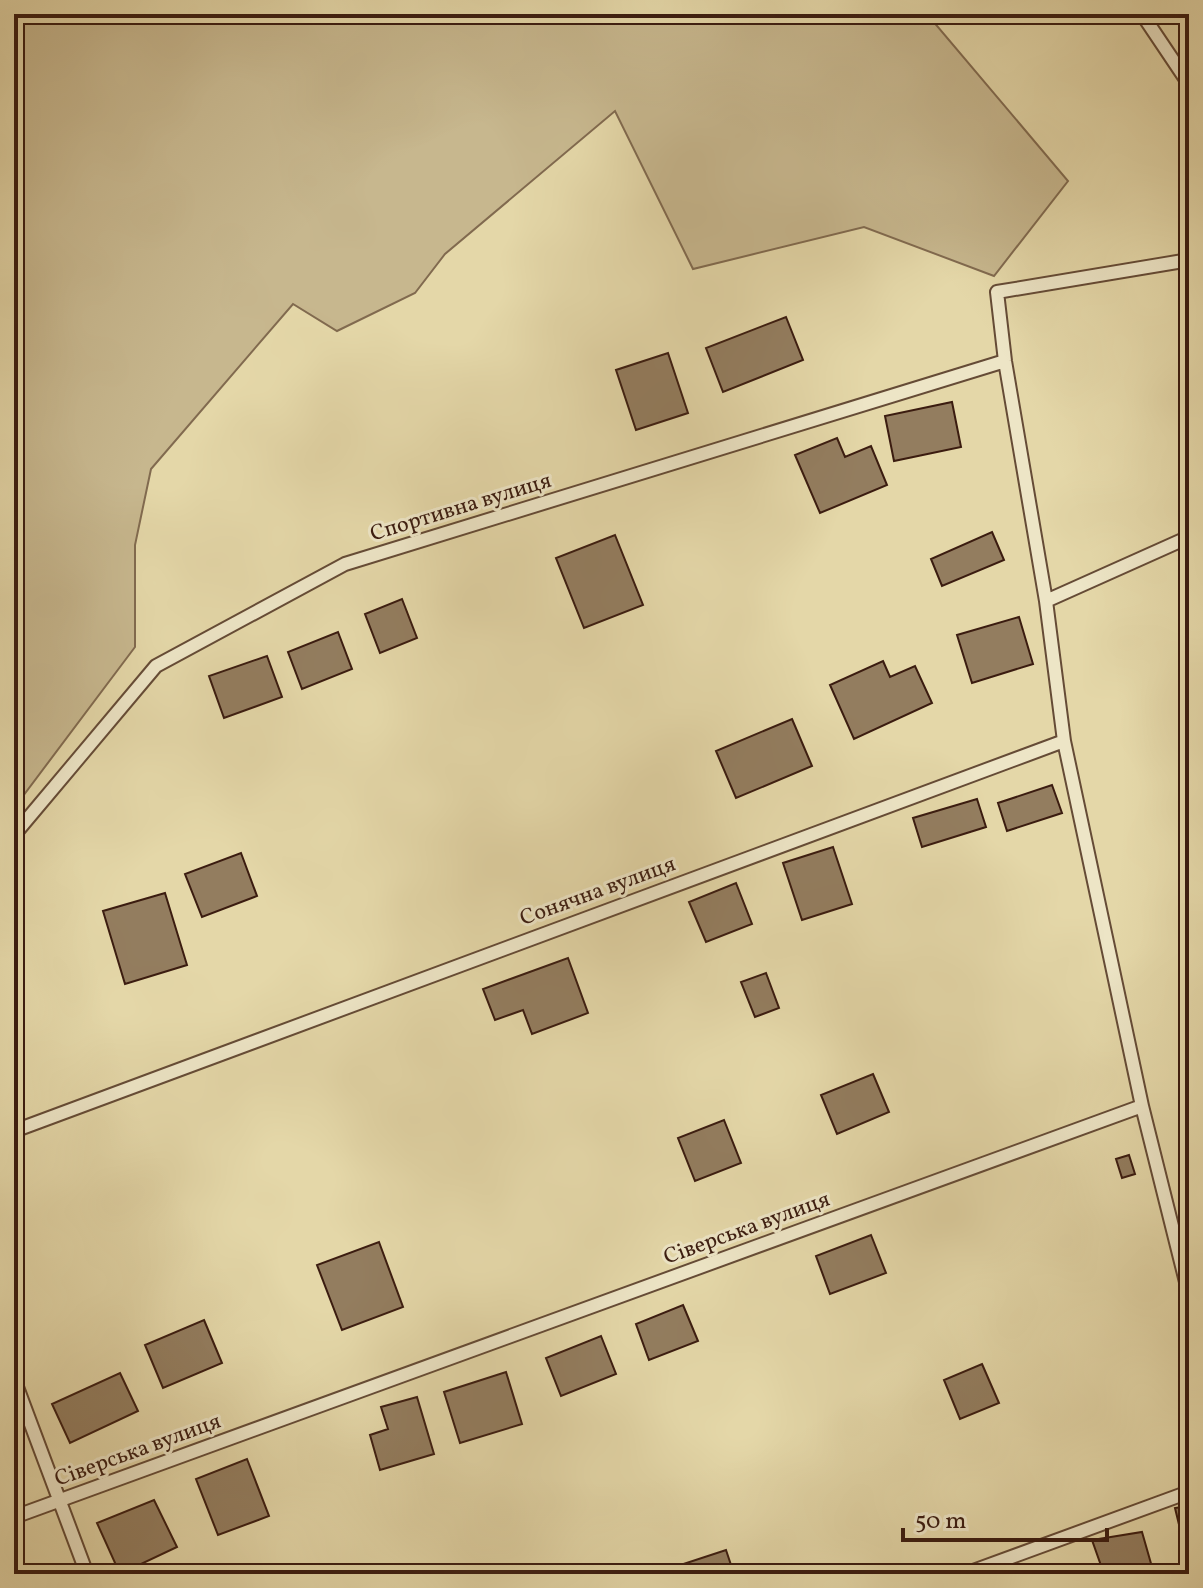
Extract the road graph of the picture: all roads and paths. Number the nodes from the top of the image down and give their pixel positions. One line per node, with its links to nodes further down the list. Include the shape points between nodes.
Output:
1 (1142, 14): 2 (lane)
2 (1189, 84)
3 (1189, 260): 4 (lane, via 997,292)
4 (1005, 361): 6 (lane); 8 (lane, Спортивна вулиця, via 345,564 156,666)
5 (1189, 537): 6 (lane)
6 (1046, 601): 7 (lane)
7 (1064, 741): 9 (lane); 10 (lane, Сонячна вулиця)
8 (14, 835)
9 (1142, 1106): 11 (lane); 14 (lane, Сіверська вулиця)
10 (14, 1131)
11 (1189, 1294)
12 (14, 1379): 14 (lane)
13 (1189, 1492): 17 (lane)
14 (59, 1501): 15 (lane, Сіверська вулиця); 16 (lane)
15 (14, 1517)
16 (87, 1574)
17 (965, 1574)

